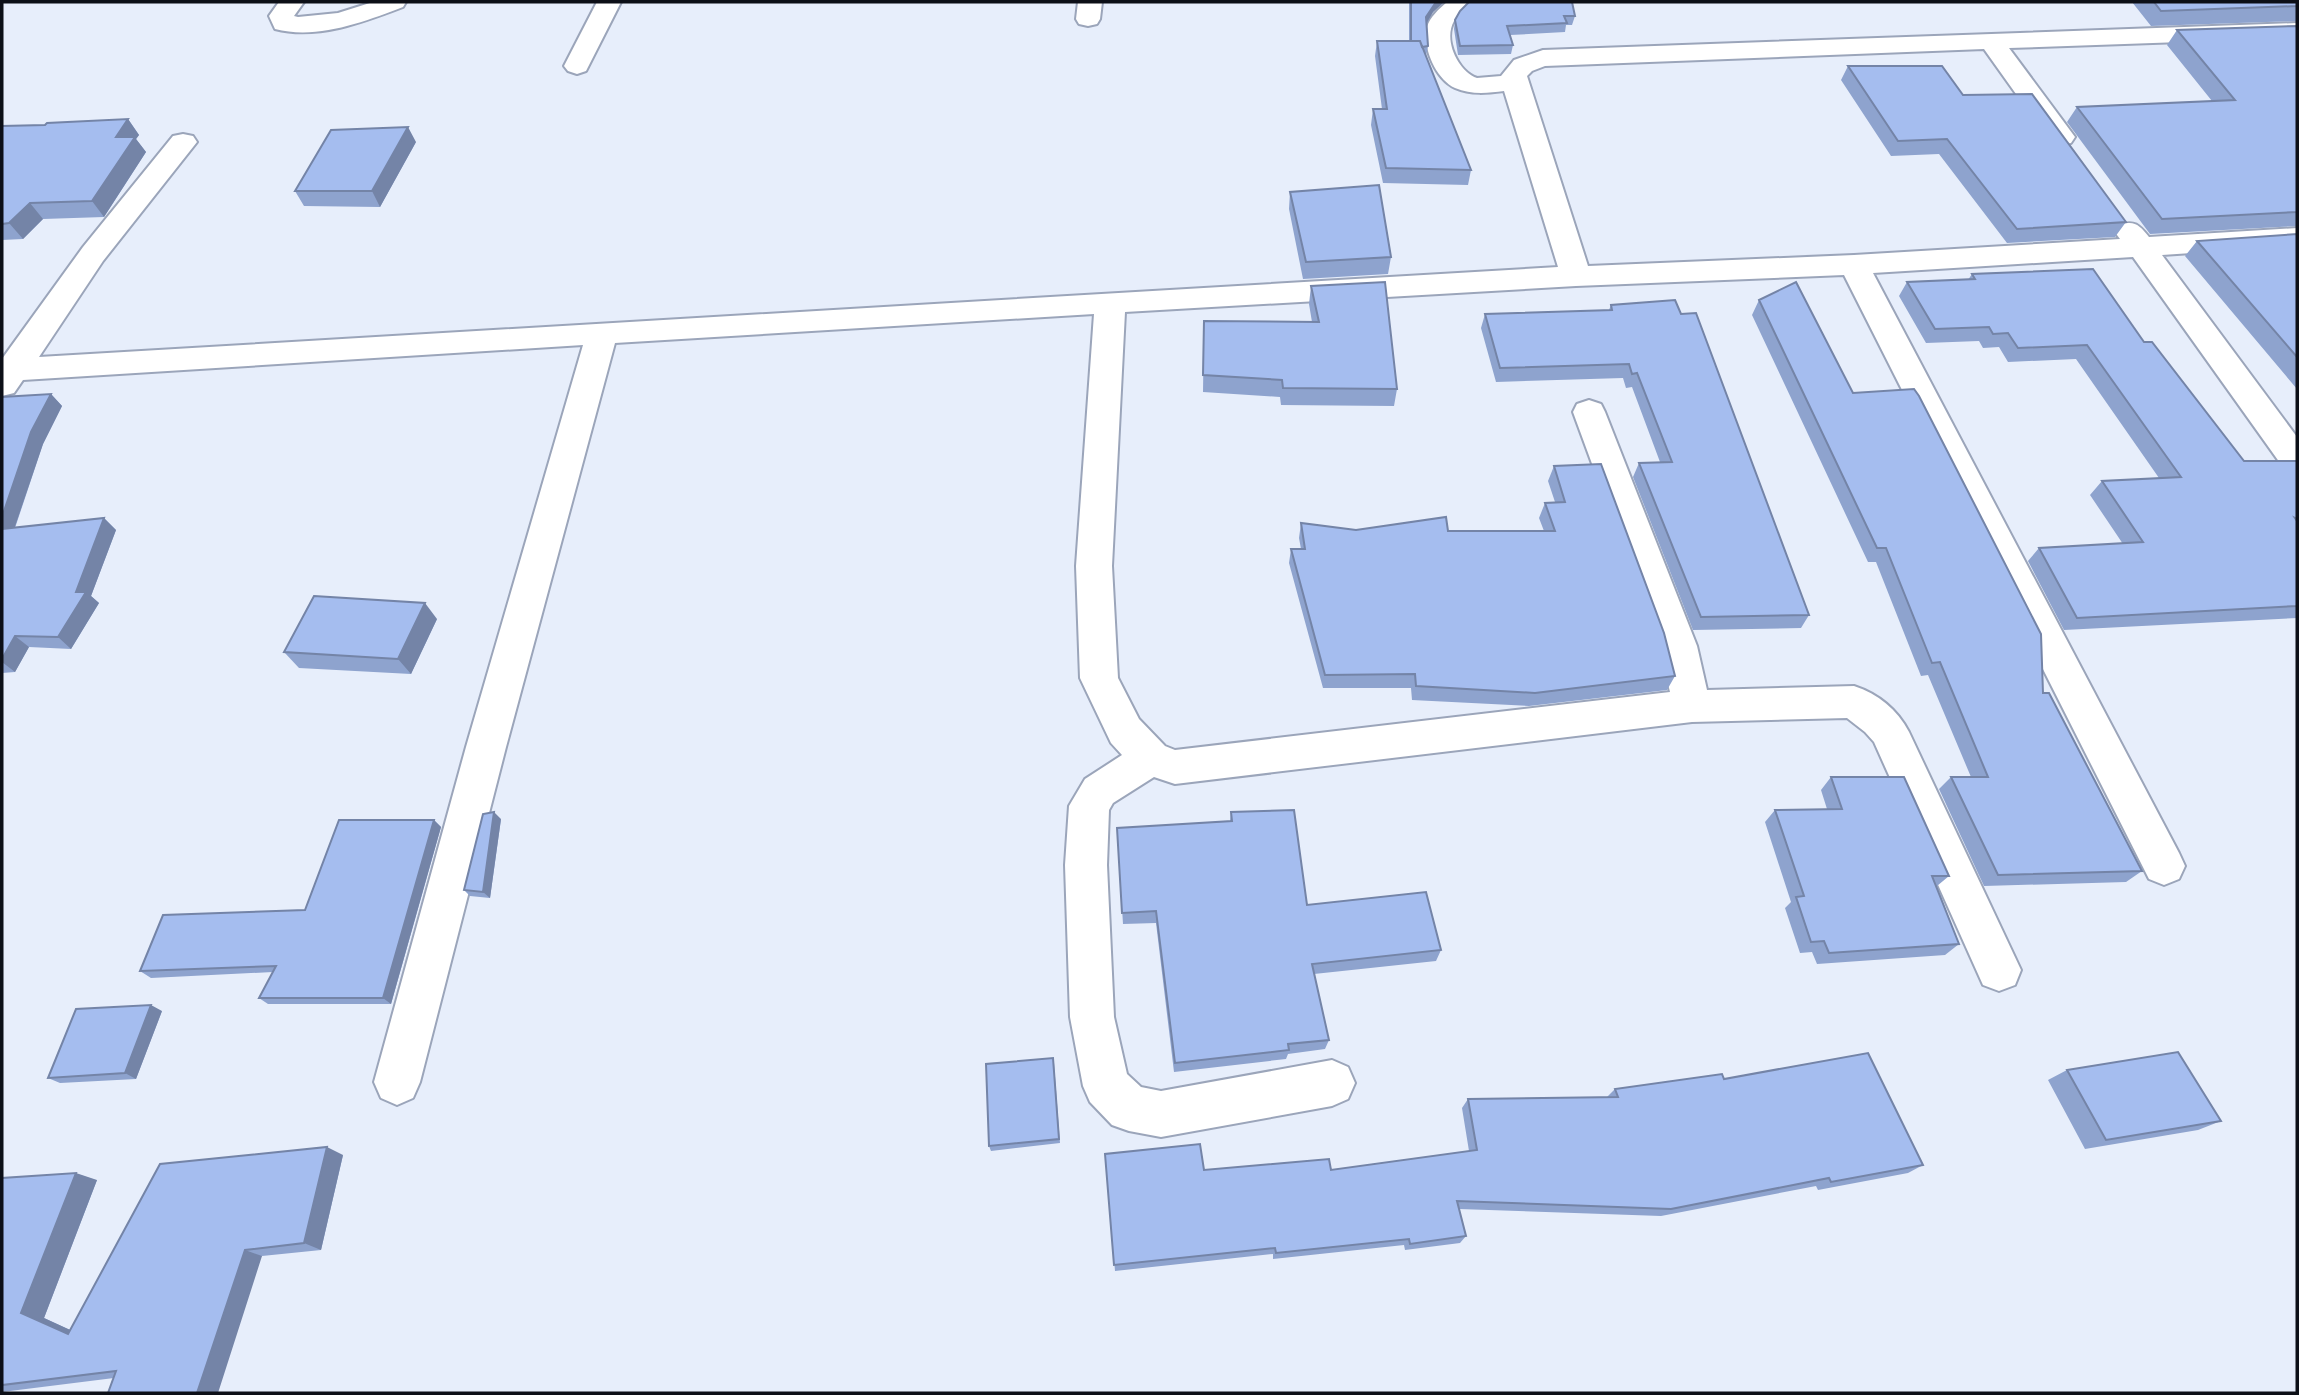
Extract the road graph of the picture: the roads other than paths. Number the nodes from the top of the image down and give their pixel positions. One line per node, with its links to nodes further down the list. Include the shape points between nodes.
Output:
1 (292, 2): 2 (street, via 281,16 284,24 301,26)
2 (394, 2)
3 (609, 2): 7 (street)
4 (1462, 2): 8 (street, via 1441,22 1444,63 1466,84)
5 (2297, 30): 6 (street)
6 (1991, 41): 8 (street, via 1543,58 1517,69); 10 (street)
7 (577, 66)
8 (1514, 82): 15 (street)
9 (183, 142): 18 (street, via 93,254)
10 (2078, 160)
11 (2117, 214): 13 (street)
12 (2297, 237): 13 (street)
13 (2141, 247): 14 (street); 20 (street)
14 (1854, 265): 15 (street); 23 (street)
15 (1576, 276): 16 (street)
16 (1110, 303): 17 (street); 22 (street, via 1094,566 1099,678 1125,731)
17 (602, 335): 18 (street); 25 (street)
18 (6, 376)
19 (1589, 412): 21 (street, via 1678,646)
20 (2297, 461)
21 (1692, 706): 22 (street, via 1175,766); 24 (street, via 1843,701 1854,702 1879,720 1889,732)
22 (1151, 759): 26 (street, via 1099,791 1089,806 1092,1017 1106,1086 1129,1108 1161,1114)
23 (2164, 866)
24 (1999, 970)
25 (397, 1082)
26 (1332, 1083)

